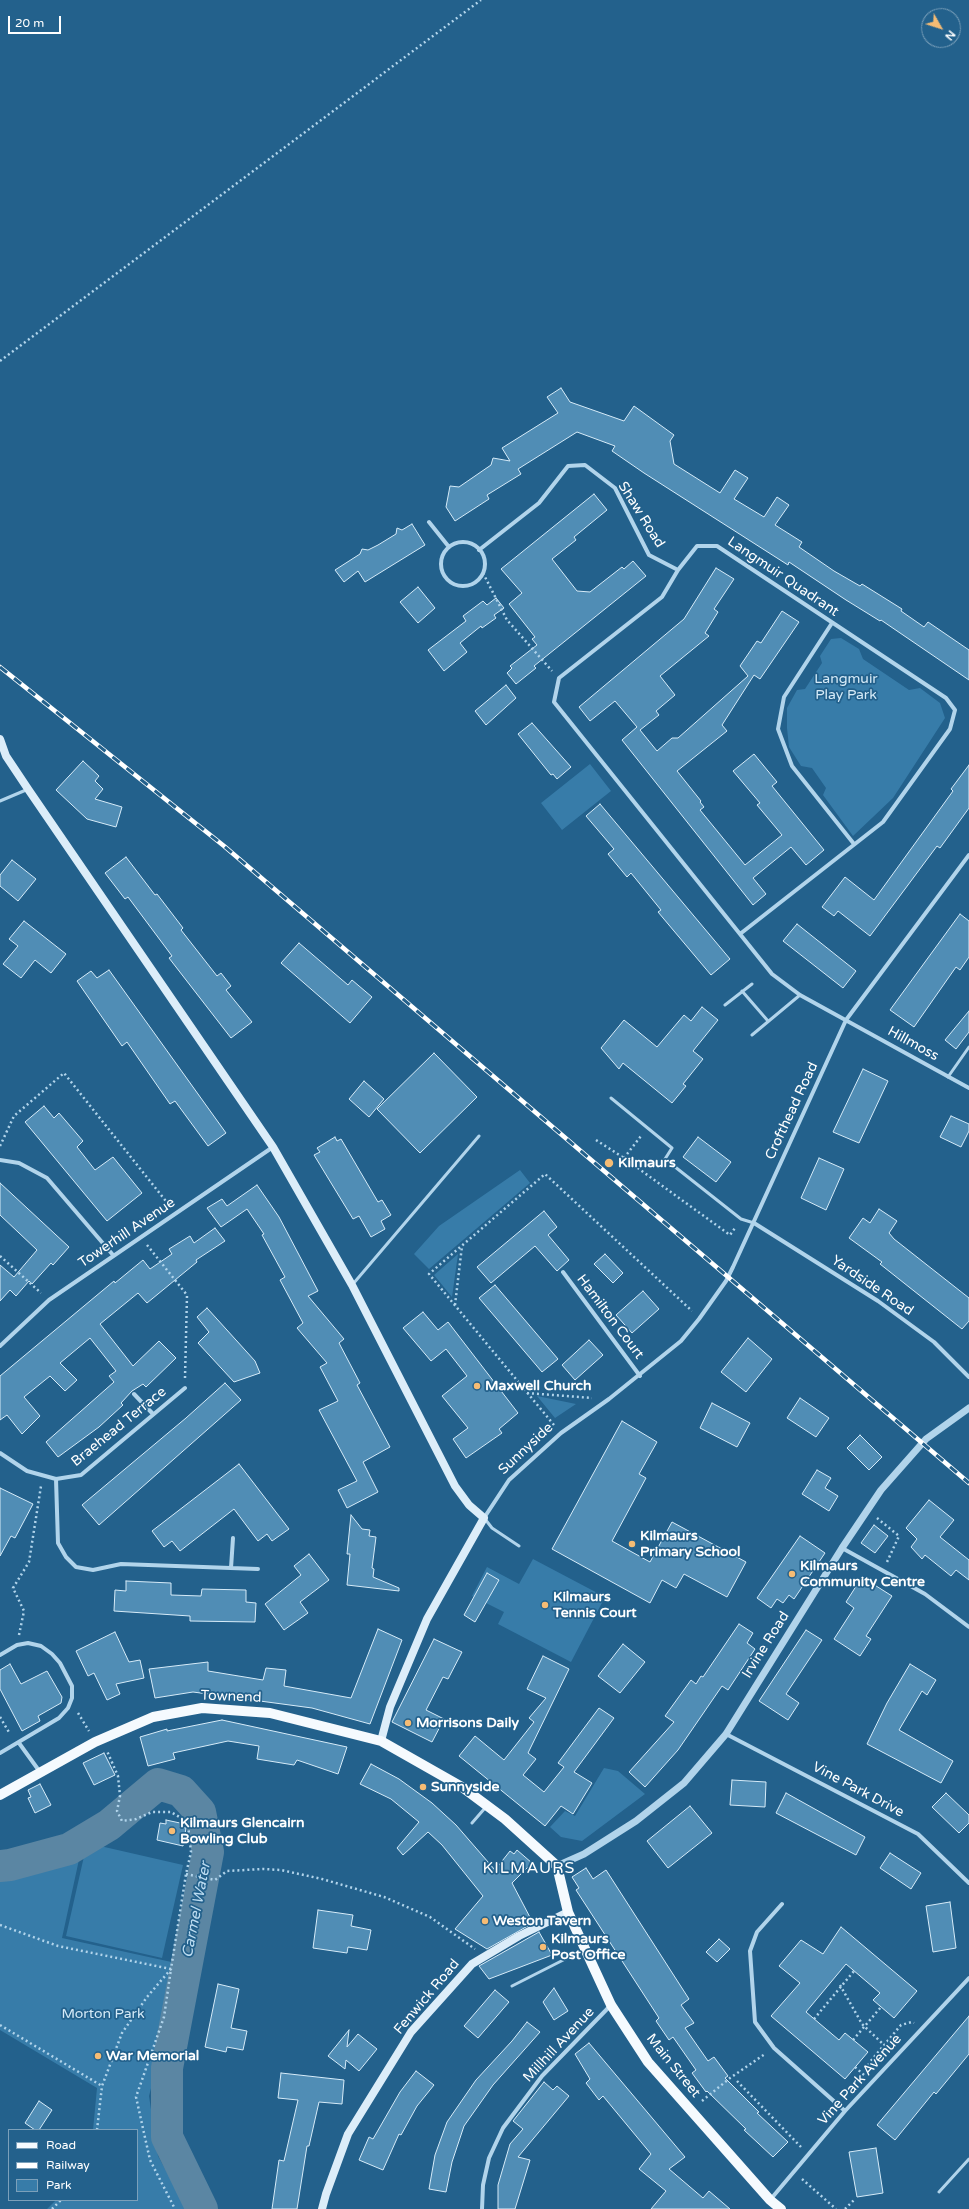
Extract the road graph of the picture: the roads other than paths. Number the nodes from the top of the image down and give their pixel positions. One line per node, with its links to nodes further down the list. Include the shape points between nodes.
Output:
1 (429, 522): 2 (street)
2 (449, 547): 3 (street, via 456,543 464,543); 3 (street, via 444,553 441,569 452,583 461,586 470,585 483,573 483,557)
3 (479, 550): 4 (street, Shaw Road, via 540,503 568,466 584,465 615,488 649,555)
4 (678, 570): 5 (street, Langmuir Quadrant, via 697,546 717,546); 11 (street, Langmuir Quadrant, via 662,597 559,678 554,702)
5 (832, 622): 9 (street, via 784,697 778,729 792,766); 9 (street, Langmuir Quadrant, via 946,698 955,710 950,729 883,822)
6 (0, 739): 7 (main road, via 6,756)
7 (28, 789): 8 (lane); 24 (main road)
8 (0, 801)
9 (854, 844): 11 (street, Langmuir Quadrant)
10 (969, 855): 16 (street, Crofthead Road)
11 (740, 934): 14 (street, via 772,974)
12 (752, 984): 13 (lane)
13 (742, 991): 15 (lane); 17 (lane)
14 (800, 995): 16 (street); 17 (lane)
15 (725, 1005)
16 (846, 1020): 20 (street, Hillmoss); 26 (street, Crofthead Road)
17 (768, 1021): 18 (lane)
18 (752, 1035)
19 (969, 1047): 20 (lane)
20 (948, 1076): 21 (street, Hillmoss)
21 (969, 1088)
22 (610, 1098): 26 (lane, via 672,1148 665,1159 742,1219)
23 (479, 1136): 29 (lane)
24 (273, 1148): 27 (street, Towerhill Avenue); 29 (main road)
25 (0, 1160): 27 (street, via 19,1163 47,1178)
26 (754, 1223): 31 (street, Crofthead Road, via 726,1281 699,1319 681,1342); 32 (street, Yardside Road, via 878,1301 934,1342)
27 (113, 1255): 30 (street, Towerhill Avenue, via 49,1300)
28 (563, 1272): 31 (street, Hamilton Court)
29 (352, 1285): 39 (main road, via 455,1486 469,1505)
30 (0, 1346)
31 (640, 1376): 39 (street, Sunnyside, via 561,1433 509,1480)
32 (969, 1377)
33 (185, 1388): 36 (street, Braehead Terrace)
34 (134, 1394): 36 (street)
35 (969, 1408): 42 (street, Irvine Road, via 926,1440 881,1490)
36 (153, 1414): 38 (street, Braehead Terrace, via 82,1475)
37 (0, 1453): 38 (street, Braehead Terrace, via 27,1471)
38 (56, 1479): 43 (street, via 58,1543 76,1567 93,1570 121,1564)
39 (484, 1518): 41 (lane, via 492,1528); 48 (main road, Sunnyside, via 427,1619 390,1708)
40 (232, 1538): 43 (street)
41 (518, 1546)
42 (842, 1548): 45 (street, via 925,1594); 47 (street, Irvine Road)
43 (231, 1568): 44 (street)
44 (258, 1569)
45 (969, 1627)
46 (0, 1655): 49 (street, via 17,1645 28,1643 41,1646 52,1654 72,1686 72,1698 68,1708 59,1718)
47 (726, 1734): 55 (street, Irvine Road, via 684,1783 636,1821 584,1854); 56 (street, Vine Park Drive, via 918,1834)
48 (381, 1742): 51 (main road, Townend, via 270,1713 202,1708 153,1717 99,1741); 53 (main road, Townend, via 462,1787)
49 (18, 1744): 50 (street); 51 (street)
50 (0, 1754)
51 (41, 1773): 52 (main road, Townend)
52 (1, 1792)
53 (488, 1806): 54 (lane); 55 (main road, Townend)
54 (472, 1823)
55 (557, 1866): 58 (main road, Main Street)
56 (969, 1883)
57 (782, 1904): 63 (street, via 757,1932 750,1951 755,2022 774,2048)
58 (568, 1912): 59 (main road, Main Street); 67 (main road, Fenwick Road, via 519,1936 472,1964 411,2032 348,2134)
59 (586, 1948): 61 (lane); 62 (main road, Main Street)
60 (969, 1978): 63 (street, Vine Park Avenue)
61 (512, 1986)
62 (611, 2005): 66 (main road, Main Street, via 648,2062); 68 (street, Millhill Avenue, via 542,2076 503,2128 489,2158 483,2185)
63 (845, 2111): 66 (street, Vine Park Avenue)
64 (969, 2159): 65 (lane)
65 (939, 2192)
66 (770, 2200): 69 (main road, Main Street)
67 (322, 2209)
68 (482, 2209)
69 (781, 2209)

